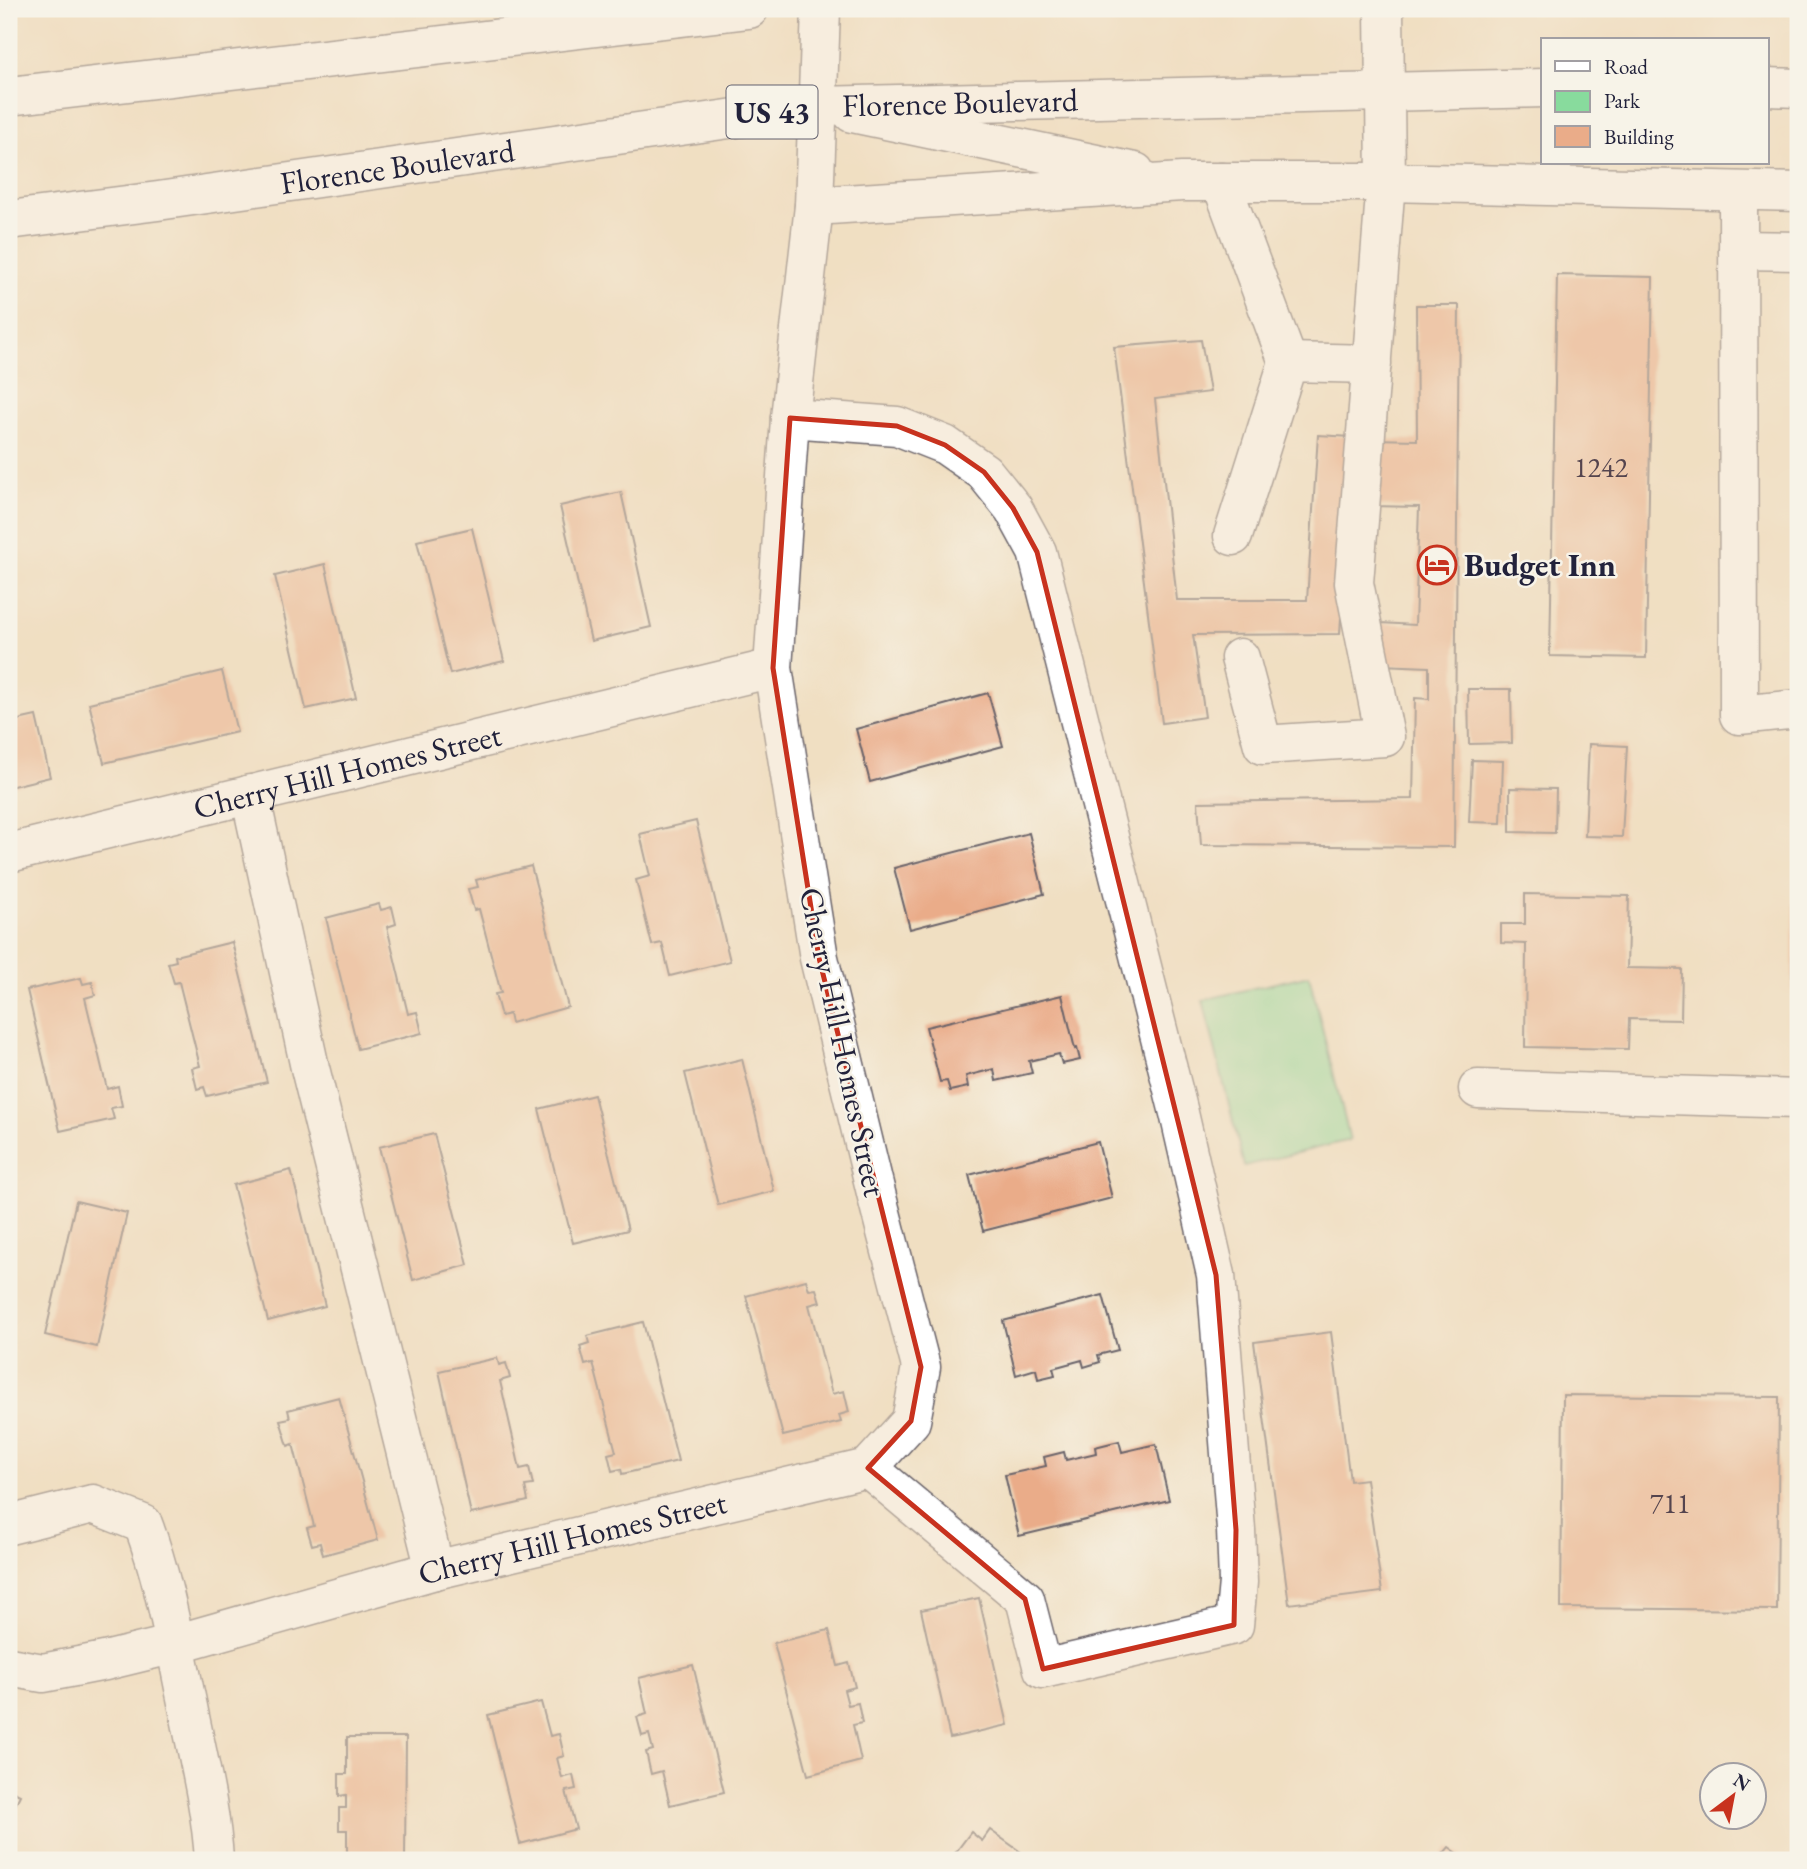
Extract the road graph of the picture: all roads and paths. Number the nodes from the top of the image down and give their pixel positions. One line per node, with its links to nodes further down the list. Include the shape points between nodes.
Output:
1 (750, 9): 8 (main road)
2 (821, 9): 9 (main road)
3 (1384, 9): 7 (main road)
4 (1769, 87): 5 (main road)
5 (1798, 88)
6 (1541, 89): 7 (main road, Florence Boulevard / US 43)
7 (1384, 91): 9 (main road, Florence Boulevard / US 43); 12 (main road)
8 (9, 96)
9 (819, 106): 10 (main road); 15 (main road); 16 (main road, Florence Boulevard / US 43)
10 (1182, 182): 11 (main road); 15 (main road)
11 (1221, 182): 12 (main road); 19 (main road)
12 (1386, 182): 13 (main road); 20 (main road)
13 (1738, 191): 14 (main road); 17 (main road)
14 (1798, 192)
15 (814, 206): 21 (main road)
16 (9, 220)
17 (1738, 250): 18 (main road); 26 (main road)
18 (1798, 251)
19 (1288, 362): 20 (main road); 22 (main road)
20 (1372, 364): 23 (main road, via 1354,583 1385,737 1263,745)
21 (790, 418): 24 (main road); 32 (main road, via 897,426 945,446 984,472 1013,508 1037,552 1216,1275 1237,1556 1234,1625 1043,1669 1025,1599)
22 (1233, 536)
23 (1240, 658)
24 (773, 668): 28 (main road, Cherry Hill Homes Street); 32 (main road, Cherry Hill Homes Street, via 819,958 921,1367 911,1420)
25 (1798, 683): 26 (main road)
26 (1739, 689): 27 (main road, via 1739,715)
27 (1798, 709)
28 (250, 794): 29 (main road, Cherry Hill Homes Street); 34 (main road, via 310,1068)
29 (9, 853)
30 (1478, 1089): 31 (main road)
31 (1798, 1099)
32 (868, 1468): 34 (main road, Cherry Hill Homes Street)
33 (9, 1525): 35 (main road, via 93,1504 144,1524)
34 (435, 1570): 35 (main road, Cherry Hill Homes Street)
35 (175, 1644): 36 (main road, Cherry Hill Homes Street, via 43,1673); 37 (main road, via 212,1826)
36 (9, 1667)
37 (214, 1860)

